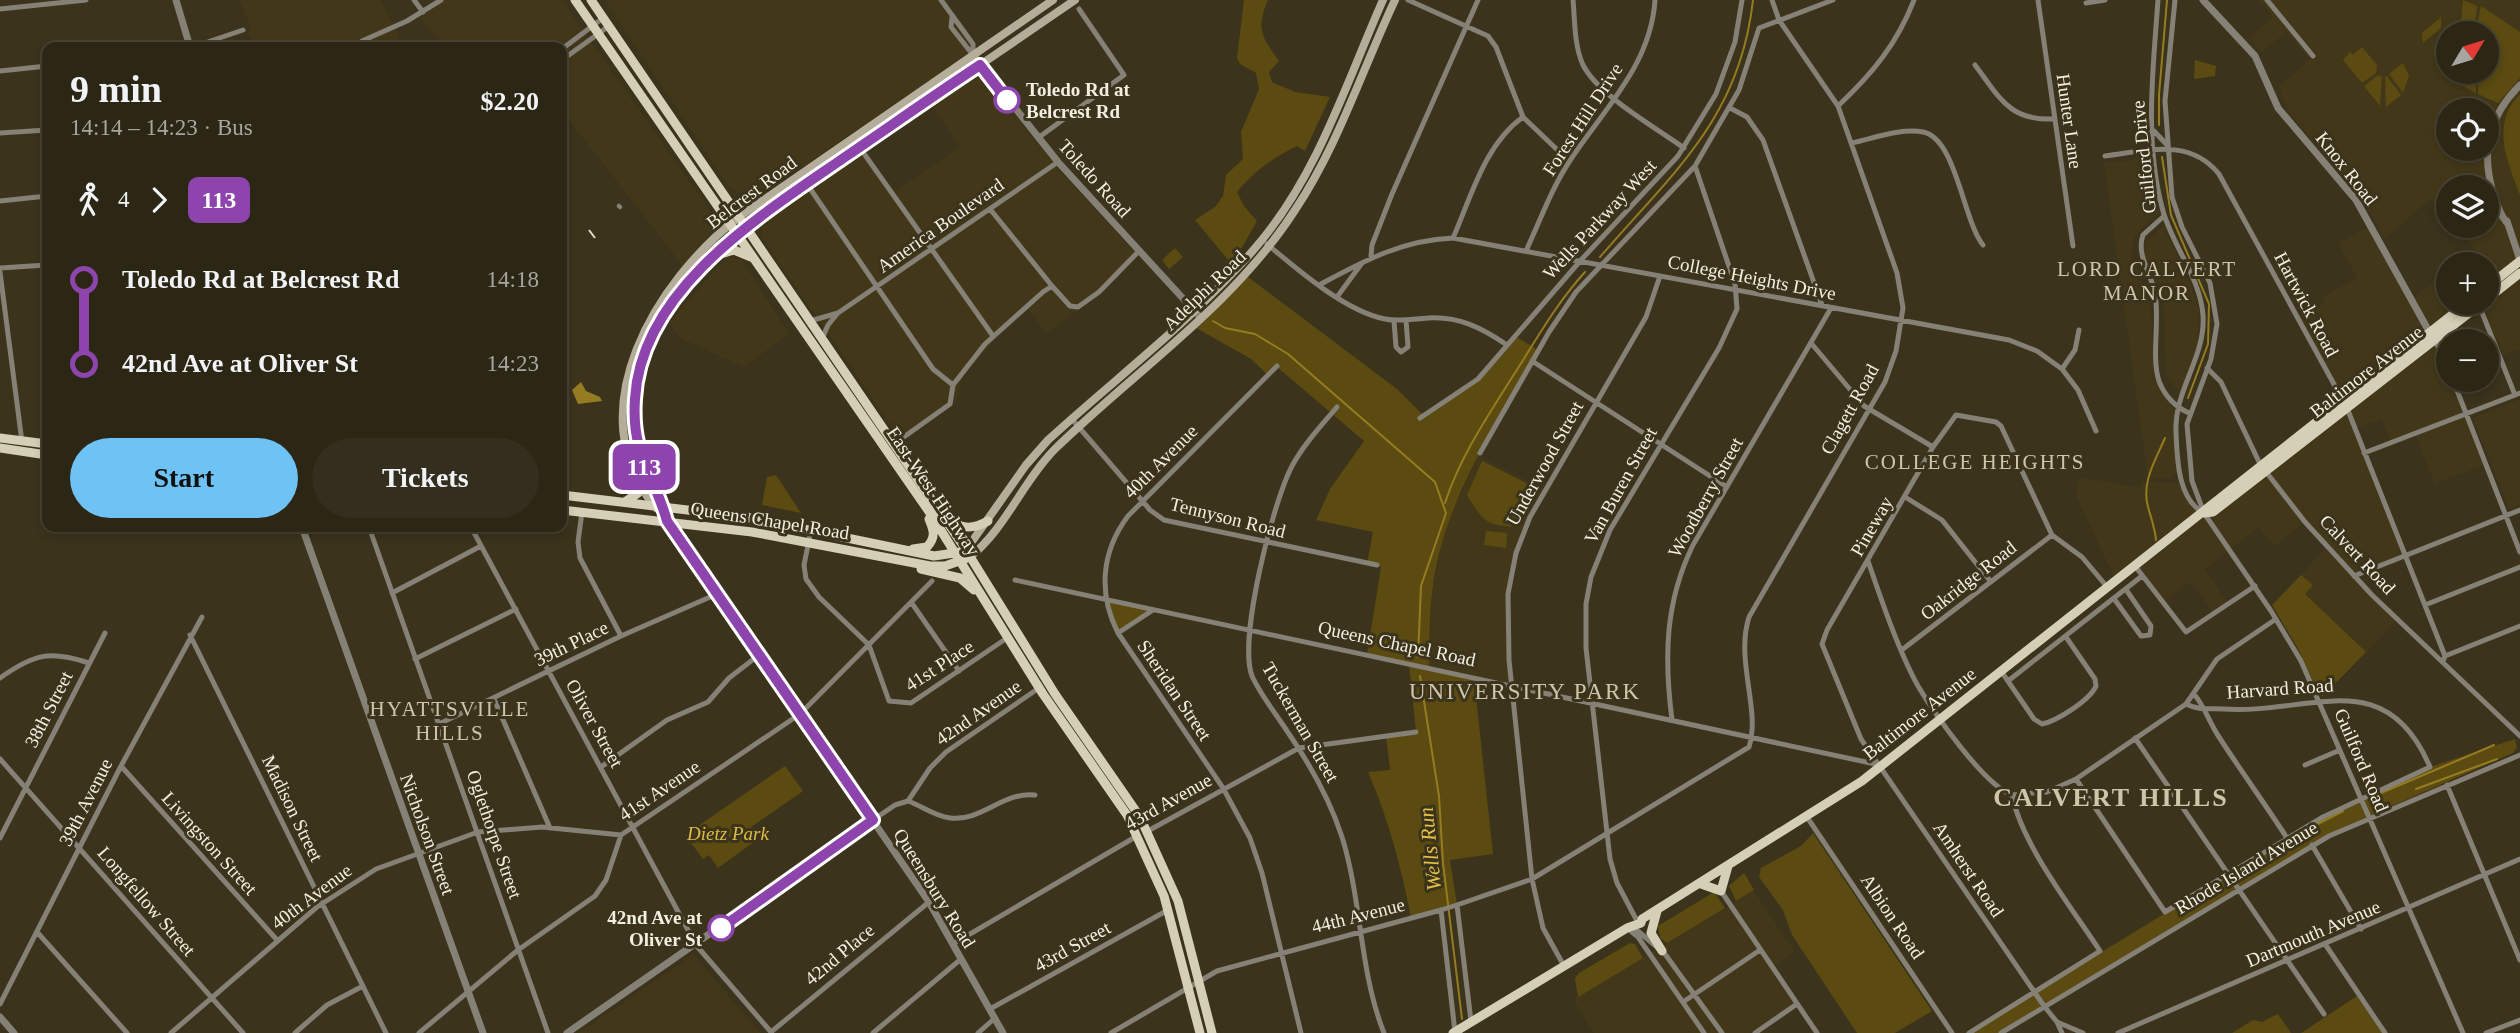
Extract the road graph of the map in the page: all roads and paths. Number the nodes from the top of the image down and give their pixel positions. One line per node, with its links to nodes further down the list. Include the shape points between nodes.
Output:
1 (86, 0): 26 (street)
2 (176, 0): 38 (street)
3 (414, 0): 31 (street)
4 (441, 0): 31 (street)
5 (575, 0): 36 (main road, East-West Highway)
6 (591, 0): 33 (main road, East-West Highway)
7 (941, 0): 41 (street, Toledo Road, via 952,17 951,27)
8 (1047, 0): 29 (street)
9 (1053, 0): 29 (main road, Belcrest Road)
10 (1383, 0): 78 (main road, Adelphi Road, via 1316,154)
11 (1395, 0): 78 (main road, Adelphi Road, via 1316,174)
12 (1408, 0): 34 (street)
13 (1478, 0): 34 (street)
14 (1573, 0): 49 (street, via 1584,66)
15 (1655, 0): 49 (street, Forest Hill Drive, via 1644,50)
16 (1742, 0): 62 (street, Wells Parkway West, via 1726,69)
17 (1772, 0): 32 (street, Clagett Road)
18 (1833, 0): 32 (street)
19 (1914, 0): 50 (street, via 1884,59)
20 (2038, 0): 53 (street, Hunter Lane)
21 (2105, 0): 28 (street)
22 (2158, 0): 54 (street, Guilford Drive)
23 (2175, 0): 61 (street, Guilford Drive, via 2165,101)
24 (2203, 0): 114 (street, Knox Road, via 2255,56 2278,108 2356,200)
25 (2267, 0): 43 (street)
26 (35, 2): 30 (street)
27 (1075, 2): 44 (main road, Belcrest Road); 58 (street, via 1124,75)
28 (2086, 3)
29 (1041, 8): 41 (main road, Belcrest Road)
30 (0, 9)
31 (423, 12): 37 (street)
32 (1779, 20): 50 (street, Clagett Road); 51 (street, via 1756,32)
33 (606, 22): 36 (street); 36 (street); 73 (main road, East-West Highway)
34 (1467, 26): 52 (street, via 1493,43); 85 (street, via 1392,194)
35 (243, 30): 39 (street)
36 (596, 30): 40 (street); 42 (street); 74 (main road, East-West Highway)
37 (362, 41)
38 (189, 42)
39 (206, 42)
40 (567, 45)
41 (973, 55): 44 (street, Toledo Road); 57 (main road, Belcrest Road)
42 (567, 56)
43 (2313, 56)
44 (980, 65): 58 (street, Toledo Road); 60 (main road, Belcrest Road)
45 (1975, 65): 53 (street, via 2011,111 2028,119)
46 (42, 67): 47 (street)
47 (0, 71)
48 (2517, 88): 87 (street, via 2490,128 2487,153)
49 (1615, 98): 62 (street); 65 (street, Forest Hill Drive)
50 (1838, 106): 59 (street, Clagett Road)
51 (1730, 108): 67 (street); 102 (street, via 1747,117 1763,140)
52 (1523, 117): 65 (street); 77 (street, via 1495,144)
53 (2054, 119): 80 (street, Hunter Lane)
54 (2152, 128): 61 (street); 63 (street, Guilford Drive)
55 (42, 130): 56 (street)
56 (0, 132)
57 (853, 138): 60 (street); 73 (main road, Belcrest Road)
58 (1038, 138): 66 (street, Toledo Road)
59 (1853, 143): 79 (street, via 1913,132 1935,138 1947,154); 109 (street, Clagett Road, via 1897,273)
60 (860, 147): 68 (main road, Belcrest Road); 81 (street)
61 (2169, 147): 63 (street); 122 (street, Guilford Drive, via 2174,204 2216,304 2216,336); 129 (street, Hartwick Road, via 2196,155 2219,174)
62 (1684, 148): 86 (street, Wells Parkway West)
63 (2154, 149): 64 (street); 72 (street, Guilford Drive)
64 (2105, 156)
65 (1569, 161): 83 (street, Forest Hill Drive)
66 (1058, 162): 71 (street, America Boulevard); 82 (street, Toledo Road)
67 (1695, 166): 90 (street); 100 (street, Van Buren Street)
68 (807, 184): 75 (main road, Belcrest Road); 98 (street)
69 (42, 197): 70 (street)
70 (0, 201)
71 (990, 209): 81 (street, America Boulevard); 97 (street)
72 (2164, 216): 131 (street, Guilford Drive, via 2198,290 2203,317 2199,348); 131 (street, via 2143,235 2140,244 2157,311 2158,378)
73 (739, 217): 74 (main road, Belcrest Road); 75 (main road, East-West Highway)
74 (730, 224): 76 (main road, East-West Highway); 143 (main road, Belcrest Road, via 669,292 641,336 625,395)
75 (746, 226): 76 (main road, Belcrest Road); 112 (main road, East-West Highway)
76 (737, 233): 84 (main road, Belcrest Road); 88 (main road, East-West Highway)
77 (1452, 238): 83 (street, College Heights Drive); 85 (street, College Heights Drive, via 1421,241)
78 (1266, 243): 96 (street); 105 (main road, Adelphi Road)
79 (1983, 245)
80 (2073, 246)
81 (931, 251): 98 (street, America Boulevard); 115 (street)
82 (1139, 251): 97 (street, via 1078,307 1070,306); 105 (street, Toledo Road)
83 (1526, 251): 86 (street, College Heights Drive)
84 (714, 256): 88 (main road, via 734,250); 137 (main road, Belcrest Road, via 669,308 651,339 637,380)
85 (1371, 256): 89 (street, College Heights Drive)
86 (1581, 260): 90 (street, College Heights Drive); 119 (street, Wells Parkway West)
87 (2520, 260): 95 (main road)
88 (756, 262): 127 (main road, East-West Highway)
89 (1362, 263): 96 (street, College Heights Drive); 101 (street, College Heights Drive)
90 (1602, 264): 94 (street, College Heights Drive); 120 (street, via 1576,292)
91 (42, 266): 92 (street)
92 (0, 270): 141 (street)
93 (2520, 273): 99 (main road, Baltimore Avenue)
94 (1660, 276): 100 (street, College Heights Drive); 128 (street, Underwood Street, via 1646,317)
95 (2499, 277)
96 (1321, 284): 101 (street)
97 (1052, 286): 115 (street)
98 (878, 287): 104 (street, America Boulevard); 124 (street, via 933,369)
99 (2499, 289)
100 (1737, 290): 102 (street, College Heights Drive); 145 (street, Van Buren Street, via 1732,323)
101 (1337, 296): 110 (street, via 1365,313)
102 (1822, 305): 103 (street, College Heights Drive)
103 (1831, 308): 109 (street, College Heights Drive); 117 (street, Woodberry Street)
104 (838, 313): 112 (street, America Boulevard); 116 (street, America Boulevard)
105 (1196, 314): 135 (main road, Adelphi Road); 138 (main road, Adelphi Road)
106 (2454, 315): 114 (main road, Baltimore Avenue)
107 (2464, 315): 114 (main road, Baltimore Avenue)
108 (2488, 315): 126 (street)
109 (1901, 319): 123 (street, College Heights Drive, via 2010,340 2037,351); 132 (street, Clagett Road, via 1894,360)
110 (1394, 320): 111 (street); 111 (street, via 1396,347 1401,352 1408,347)
111 (1406, 320): 119 (street, via 1457,319)
112 (810, 321): 116 (main road, East-West Highway)
113 (2079, 330): 123 (street, via 2075,350)
114 (2432, 336): 118 (street, Knox Road); 129 (main road, Baltimore Avenue)
115 (993, 337): 124 (street)
116 (822, 340): 144 (main road, East-West Highway)
117 (1811, 343): 132 (street); 156 (street, Woodberry Street)
118 (2436, 344)
119 (1507, 345): 136 (street, Wells Parkway West, via 1478,379)
120 (1532, 361): 128 (street); 149 (street)
121 (1277, 366): 159 (street, 40th Avenue)
122 (2207, 368): 133 (street, Guilford Drive); 153 (street, Calvert Road, via 2221,382)
123 (2062, 369): 139 (street, College Heights Drive, via 2082,398)
124 (953, 385): 144 (street, via 950,404)
125 (2457, 392): 134 (street)
126 (2518, 394): 134 (street)
127 (849, 399): 144 (main road); 152 (main road, East-West Highway)
128 (1596, 402): 145 (street); 224 (street, Underwood Street, via 1537,501 1519,543 1507,609)
129 (2344, 404): 150 (street, Hartwick Road); 153 (main road, Baltimore Avenue)
130 (1337, 407): 176 (street, via 1293,463 1277,501)
131 (2177, 407): 133 (street); 165 (street, Guilford Drive, via 2182,483 2192,506)
132 (1869, 409): 146 (street); 238 (street, Clagett Road, via 1749,617 1743,651)
133 (2189, 413): 165 (street, Guilford Drive, via 2192,481)
134 (2466, 415): 150 (street); 166 (street)
135 (1072, 418): 138 (street, Tennyson Road); 168 (main road, Adelphi Road, via 1031,458)
136 (1420, 418)
137 (635, 428): 143 (main road); 161 (main road, Belcrest Road)
138 (1079, 428): 159 (street, Tennyson Road); 179 (main road, Adelphi Road, via 1044,461 989,536)
139 (2096, 431)
140 (0, 438): 141 (main road)
141 (22, 441): 142 (main road); 148 (street)
142 (42, 443)
143 (627, 443): 155 (main road, Belcrest Road)
144 (894, 444): 154 (main road, East-West Highway)
145 (1661, 444): 156 (street); 229 (street, Van Buren Street, via 1610,530 1591,577 1586,625)
146 (1933, 447): 158 (street, Pineway); 173 (street, Pineway, via 1956,415 1998,423)
147 (0, 448): 148 (main road)
148 (23, 452): 151 (main road)
149 (1480, 453)
150 (2364, 453): 180 (street, Hartwick Road)
151 (42, 454)
152 (895, 464): 175 (main road, via 934,534 923,549); 179 (main road, East-West Highway)
153 (2263, 467): 165 (main road, Baltimore Avenue, via 2213,512); 187 (street, Calvert Road)
154 (912, 471): 168 (main road, via 957,525 970,528); 179 (main road, East-West Highway)
155 (639, 482): 160 (main road, via 638,493); 161 (main road, Belcrest Road)
156 (1727, 487): 234 (street, Woodberry Street, via 1693,545 1672,598 1667,661)
157 (567, 496): 160 (main road, Queens Chapel Road)
158 (1905, 497): 182 (street, Pineway); 190 (street, via 1942,520)
159 (1141, 500): 176 (street, Tennyson Road, via 1170,522); 196 (street, 40th Avenue, via 1112,543)
160 (625, 502): 161 (main road, Queens Chapel Road)
161 (658, 506): 167 (main road, Queensbury Road); 169 (main road, Queens Chapel Road)
162 (567, 510): 164 (main road, Queens Chapel Road)
163 (2520, 510): 166 (street)
164 (582, 512): 167 (main road, Queens Chapel Road); 210 (street, via 580,558)
165 (2204, 513): 184 (main road, Baltimore Avenue); 191 (street, Guilford Road)
166 (2505, 515): 178 (street); 180 (street)
167 (667, 521): 174 (main road, Queens Chapel Road); 195 (street, Queensbury Road)
168 (988, 521): 179 (main road, Adelphi Road)
169 (811, 530): 174 (street); 175 (main road, Queens Chapel Road)
170 (304, 532): 273 (street, Nicholson Street)
171 (371, 532): 194 (street, Oglethorpe Street)
172 (474, 532): 177 (street, Oliver Street)
173 (2052, 535): 190 (street, Oakridge Road); 192 (street, via 2082,556)
174 (808, 543): 181 (main road, Queens Chapel Road); 213 (street, via 804,571 808,584)
175 (871, 543): 179 (main road, Queens Chapel Road, via 934,556)
176 (1268, 544): 183 (street, Tennyson Road); 206 (street)
177 (481, 546): 194 (street); 200 (street, Oliver Street)
178 (2520, 552)
179 (964, 555): 181 (main road, Queens Chapel Road, via 939,566); 203 (main road, East-West Highway); 264 (main road, East-West Highway)
180 (2406, 556): 187 (street); 199 (street, Hartwick Road)
181 (900, 560): 203 (main road, via 967,581)
182 (1868, 561): 214 (street); 242 (street, Pineway, via 1822,644 1854,726)
183 (1377, 565)
184 (2136, 566): 186 (street); 192 (main road, Baltimore Avenue)
185 (2520, 568): 199 (street)
186 (2142, 576): 191 (street, via 2186,632); 193 (street, Baltimore Avenue)
187 (2354, 576): 216 (street, Calvert Road)
188 (1015, 580): 196 (street, Queens Chapel Road)
189 (932, 581): 198 (street, 41st Avenue)
190 (1991, 582): 214 (street, Oakridge Road)
191 (2255, 586): 204 (street, Guilford Road)
192 (2108, 588): 221 (main road, Baltimore Avenue)
193 (2127, 591): 197 (street, Baltimore Avenue); 197 (street, via 2151,626 2150,635 2141,636)
194 (392, 593): 217 (street, Oglethorpe Street)
195 (717, 594): 210 (street, 39th Place); 215 (street, Queensbury Road)
196 (1105, 599): 201 (street, Queens Chapel Road); 208 (street, Sheridan Street)
197 (2115, 600): 211 (street, Baltimore Avenue)
198 (911, 602): 213 (street, 41st Avenue); 220 (street)
199 (2425, 605): 216 (street, Hartwick Road)
200 (516, 609): 217 (street); 219 (street, Oliver Street)
201 (1153, 610): 206 (street, Queens Chapel Road); 208 (street)
202 (202, 617): 209 (street, 39th Avenue)
203 (996, 618): 212 (main road, East-West Highway)
204 (2276, 619): 226 (street, via 2217,659); 228 (street, Guilford Road)
205 (2520, 626): 216 (street)
206 (1249, 630): 224 (street, Queens Chapel Road); 240 (street, Tuckerman Street, via 1251,674)
207 (105, 633): 218 (street, 38th Street)
208 (1118, 634): 254 (street, Sheridan Street)
209 (190, 635): 248 (street, 39th Avenue); 283 (street, Madison Street)
210 (621, 636): 219 (street, 39th Place)
211 (2066, 637): 223 (street, Baltimore Avenue); 223 (street, via 2095,679 2091,694 2042,724)
212 (1007, 638): 220 (street, 41st Place); 225 (main road, East-West Highway)
213 (869, 645): 220 (street, 41st Place, via 887,697 894,703 911,703); 232 (street, 41st Avenue)
214 (1903, 649): 233 (street, via 1918,686)
215 (759, 656): 232 (street, Queensbury Road); 249 (street, via 729,678 708,702 667,720)
216 (2444, 658): 237 (street, Calvert Road)
217 (415, 659): 235 (street, Oglethorpe Street)
218 (89, 663): 222 (street, via 63,656 35,656); 253 (street, 38th Street)
219 (549, 671): 227 (street, 39th Place); 249 (street, Oliver Street)
220 (959, 671)
221 (2001, 671): 223 (street); 233 (main road, Baltimore Avenue)
222 (0, 678)
223 (2008, 681)
224 (1513, 686): 229 (street, Queens Chapel Road); 278 (street, Underwood Street)
225 (1039, 688): 258 (street, 42nd Avenue, via 940,757); 268 (main road, East-West Highway)
226 (2194, 694): 230 (street); 231 (street, Harvard Road)
227 (494, 699): 235 (street, 39th Place); 262 (street)
228 (2320, 702): 231 (street, Harvard Road); 241 (street, Guilford Road); 250 (street, Harvard Road, via 2358,701 2392,713 2411,731)
229 (1592, 703): 234 (street, Queens Chapel Road); 266 (street, Van Buren Street)
230 (2186, 704): 231 (street); 239 (street)
231 (2205, 710): 270 (street)
232 (800, 714): 261 (street, Queensbury Road); 263 (street, 41st Avenue)
233 (1941, 718): 246 (main road, Baltimore Avenue); 256 (street, via 1987,779)
234 (1672, 720): 238 (street, Queens Chapel Road)
235 (439, 724): 265 (street, Oglethorpe Street)
236 (1416, 732): 240 (street, 43rd Avenue)
237 (2520, 736)
238 (1751, 737): 244 (street, Queens Chapel Road); 266 (street, 44th Avenue, via 1745,750)
239 (2135, 738): 251 (street); 276 (street)
240 (1299, 748): 254 (street, 43rd Avenue); 291 (street, Tuckerman Street, via 1327,797 1341,834)
241 (2340, 751): 247 (street); 257 (street, Guilford Road)
242 (1871, 753): 244 (street, Queens Chapel Road); 246 (street, Pineway)
243 (2520, 755): 252 (street, Rhode Island Avenue)
244 (1853, 758): 246 (street, Queens Chapel Road)
245 (0, 759): 253 (street, Longfellow Street)
246 (1879, 764): 259 (main road, Baltimore Avenue, via 1851,789); 308 (street, Amherst Road)
247 (2305, 765)
248 (121, 766): 272 (street, 39th Avenue); 292 (street, Livingston Street)
249 (601, 767): 263 (street, Oliver Street)
250 (2430, 767): 257 (street, Rhode Island Avenue)
251 (2076, 779): 256 (street, via 2047,792); 276 (street, Rhode Island Avenue, via 2165,912)
252 (2447, 785): 260 (street, Rhode Island Avenue); 277 (street)
253 (26, 788): 269 (street, 38th Street); 272 (street, Longfellow Street)
254 (1223, 788): 264 (street, 43rd Avenue); 299 (street, Sheridan Street, via 1255,850)
255 (1035, 795): 258 (street, via 1014,796 957,818)
256 (2012, 795): 308 (street, via 2048,874 2101,951)
257 (2361, 798): 260 (street, Guilford Road); 270 (street, Rhode Island Avenue)
258 (908, 801): 261 (street, 42nd Avenue)
259 (1807, 817): 275 (main road, Baltimore Avenue); 346 (street, Albion Road)
260 (2369, 817): 271 (street, Rhode Island Avenue); 285 (street, Guilford Road)
261 (873, 820): 282 (street, Queensbury Road); 295 (street, 42nd Avenue)
262 (550, 828): 265 (street, 40th Avenue); 267 (street, 40th Avenue)
263 (634, 828): 267 (street, 41st Avenue); 295 (street, Oliver Street)
264 (1148, 831): 268 (street, 43rd Avenue); 304 (main road, East-West Highway, via 1173,886)
265 (478, 832): 273 (street, 40th Avenue); 296 (street, Oglethorpe Street)
266 (1606, 833): 278 (street, 44th Avenue); 288 (street, Van Buren Street, via 1614,875)
267 (621, 835): 296 (street, 41st Avenue, via 598,893)
268 (1138, 836): 286 (main road, East-West Highway); 293 (street, 43rd Avenue)
269 (0, 838)
270 (2287, 838): 276 (street, Rhode Island Avenue)
271 (2312, 845): 280 (street, Rhode Island Avenue); 289 (street)
272 (79, 848): 290 (street, 39th Avenue); 310 (street, Longfellow Street)
273 (418, 854): 283 (street, 40th Avenue, via 364,875); 307 (street, Nicholson Street)
274 (2520, 859): 277 (street, Dartmouth Avenue)
275 (1728, 866): 279 (main road, Baltimore Avenue); 281 (main road)
276 (2228, 873): 280 (street)
277 (2484, 875): 285 (street, Dartmouth Avenue); 302 (street)
278 (1532, 878): 284 (street, 44th Avenue); 303 (street, Underwood Street, via 1543,928)
279 (1701, 884): 281 (main road); 287 (main road, Baltimore Avenue)
280 (2238, 889): 301 (street); 314 (street, Rhode Island Avenue)
281 (1721, 891): 297 (street)
282 (929, 902): 293 (street, Queensbury Road); 322 (street, 42nd Place)
283 (322, 903): 292 (street, 40th Avenue); 305 (street, Madison Street)
284 (1449, 907): 291 (street, 44th Avenue); 320 (street); 323 (street)
285 (2409, 909): 289 (street, Dartmouth Avenue); 353 (street, Guilford Road)
286 (1168, 910): 306 (main road, East-West Highway); 315 (street, 43rd Street)
287 (1657, 910): 288 (main road, Baltimore Avenue); 298 (main road, via 1651,930)
288 (1634, 923): 298 (street, Van Buren Street); 303 (main road, Baltimore Avenue); 311 (street, Van Buren Street, via 1638,937)
289 (2361, 929): 294 (street, Dartmouth Avenue)
290 (37, 932): 312 (street, 39th Avenue); 325 (street)
291 (1361, 932): 299 (street, 44th Avenue); 341 (street, Tuckerman Street, via 1372,997)
292 (277, 940): 310 (street, 40th Avenue)
293 (953, 944): 300 (street, Queensbury Road)
294 (2325, 944): 301 (street, Dartmouth Avenue); 352 (street)
295 (696, 945): 322 (street, Oliver Street); 333 (street, 42nd Avenue)
296 (518, 950): 307 (street, 41st Avenue); 332 (street, Oglethorpe Street)
297 (1760, 950): 309 (street); 313 (street)
298 (1662, 951): 309 (street, Van Buren Street)
299 (1280, 953): 304 (street, 44th Avenue); 340 (street, Sheridan Street)
300 (961, 959): 315 (street, Queensbury Road); 334 (street)
301 (2288, 960): 316 (street); 351 (street, Dartmouth Avenue)
302 (2520, 960)
303 (1564, 966): 320 (main road, Baltimore Avenue)
304 (1198, 980): 306 (street, 44th Avenue); 339 (main road, East-West Highway)
305 (363, 986): 328 (street, via 327,1004); 329 (street, Madison Street)
306 (1187, 987): 337 (street, 44th Avenue); 338 (main road, East-West Highway)
307 (468, 990): 330 (street, 41st Avenue); 331 (street, Nicholson Street)
308 (2034, 992): 314 (street, Amherst Road); 347 (street)
309 (1696, 994): 311 (street); 343 (street, Van Buren Street)
310 (212, 998): 326 (street, 40th Avenue); 327 (street, Longfellow Street)
311 (1683, 1002): 342 (street, Van Buren Street)
312 (0, 1004)
313 (1797, 1004): 344 (street); 345 (street)
314 (2044, 1006): 321 (street); 348 (street, Rhode Island Avenue)
315 (990, 1009): 318 (street, Queensbury Road)
316 (2324, 1014)
317 (0, 1017): 324 (street)
318 (995, 1018): 335 (street); 336 (street, Queensbury Road)
319 (2520, 1020): 354 (street)
320 (1472, 1022): 323 (main road, Baltimore Avenue)
321 (2057, 1022): 349 (street); 350 (street)
322 (771, 1032)
323 (1454, 1032)
324 (14, 1033)
325 (127, 1033)
326 (171, 1033)
327 (243, 1033)
328 (295, 1033)
329 (386, 1033)
330 (419, 1033)
331 (483, 1033)
332 (548, 1033)
333 (567, 1033)
334 (873, 1033)
335 (978, 1033)
336 (1003, 1033)
337 (1111, 1033)
338 (1200, 1033)
339 (1212, 1033)
340 (1301, 1033)
341 (1384, 1033)
342 (1704, 1033)
343 (1722, 1033)
344 (1755, 1033)
345 (1817, 1033)
346 (1952, 1033)
347 (1969, 1033)
348 (2001, 1033)
349 (2062, 1033)
350 (2083, 1033)
351 (2118, 1033)
352 (2385, 1033)
353 (2463, 1033)
354 (2486, 1033)

